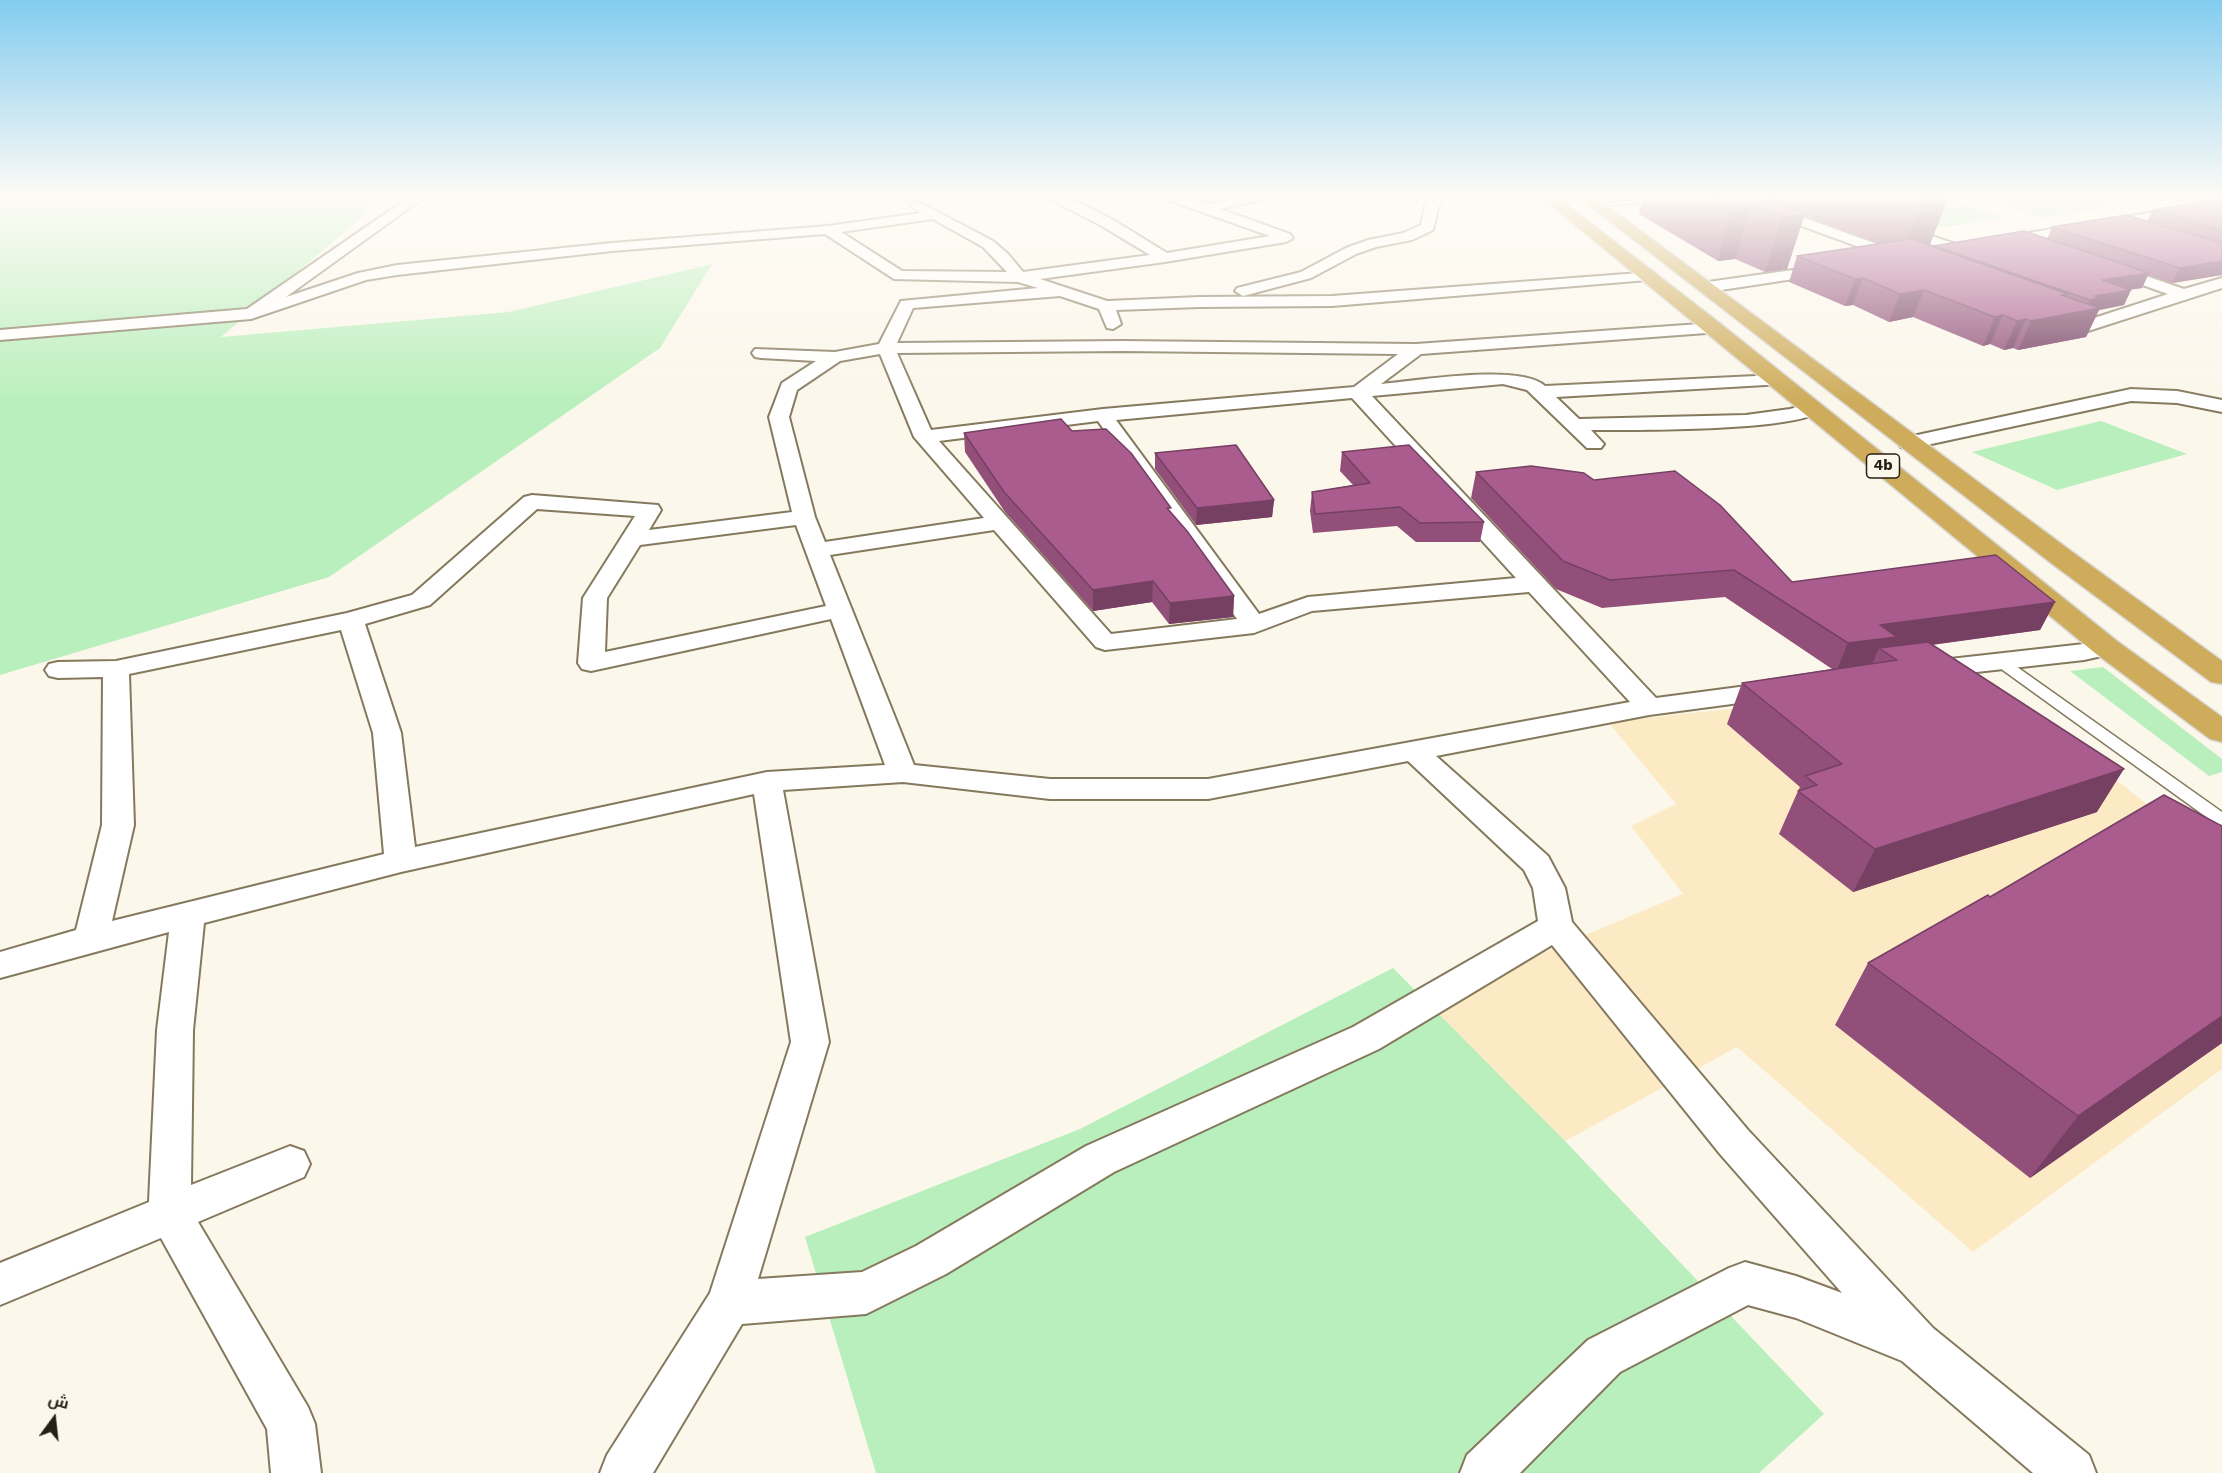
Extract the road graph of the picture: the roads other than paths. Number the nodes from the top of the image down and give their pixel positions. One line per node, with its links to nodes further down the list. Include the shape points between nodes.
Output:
1 (321, 265): 24 (street)
2 (446, 265): 24 (street, via 363,276)
3 (882, 265): 16 (street, via 899,276)
4 (1010, 265): 16 (street)
5 (1114, 265): 16 (street)
6 (1327, 265): 21 (street, via 1306,275)
7 (1635, 265): 15 (highway, 4b)
8 (1678, 265): 18 (highway, 4b)
9 (1797, 265): 14 (street)
10 (1922, 265): 12 (street)
11 (2097, 265): 20 (street)
12 (1925, 266)
13 (1846, 267): 14 (street)
14 (1812, 273): 18 (street)
15 (1648, 275): 21 (street, via 1332,301); 25 (highway, 4b)
16 (1019, 277): 19 (street)
17 (2222, 283): 20 (street)
18 (1708, 287): 40 (highway, 4b)
19 (1064, 291): 22 (street); 28 (street, via 906,304)
20 (2183, 294): 23 (street, via 2088,326)
21 (1200, 302): 22 (street)
22 (1106, 306): 27 (street)
23 (2045, 310)
24 (251, 314): 26 (street)
25 (1714, 328): 29 (street); 32 (highway, 4b)
26 (0, 335)
27 (1122, 346): 28 (street); 29 (street)
28 (886, 348): 31 (street); 39 (street)
29 (1416, 349): 34 (street)
30 (761, 352): 31 (street)
31 (834, 357): 42 (street, via 789,387 779,417)
32 (1777, 380): 33 (street); 36 (highway, 4b)
33 (1538, 392): 34 (street, via 1521,381 1503,379); 38 (street)
34 (1358, 393): 37 (street); 46 (street)
35 (2222, 406): 40 (street, via 2177,397 2131,395)
36 (1812, 408): 38 (street, via 1792,415 1746,421); 50 (highway, 4b)
37 (1102, 415): 39 (street); 49 (street)
38 (1574, 425): 41 (street)
39 (924, 437): 43 (street)
40 (1908, 443): 55 (highway, 4b)
41 (1594, 444)
42 (804, 518): 44 (street); 45 (street)
43 (999, 523): 45 (street); 49 (street, via 1105,642)
44 (631, 539): 47 (street, via 595,597 591,663); 48 (street, via 650,510 532,502 421,600)
45 (817, 550): 47 (street)
46 (1533, 584): 49 (street, via 1308,604); 57 (street)
47 (840, 610): 60 (street)
48 (351, 620): 52 (street); 63 (street, via 387,733)
49 (1254, 625)
50 (2106, 647): 51 (street); 58 (highway, 4b)
51 (1998, 660): 54 (street); 62 (lane)
52 (116, 669): 53 (street); 66 (street, via 118,825)
53 (58, 670)
54 (1893, 674)
55 (2222, 675)
56 (1800, 687): 57 (street)
57 (1649, 707): 59 (street)
58 (2222, 732)
59 (1413, 750): 60 (street, via 1208,789 1050,789); 65 (street, via 1537,864 1549,888)
60 (903, 773): 61 (street)
61 (767, 782): 63 (street); 71 (street, via 810,1042)
62 (2222, 820)
63 (401, 861): 64 (street)
64 (188, 916): 66 (street); 69 (street, via 175,1030)
65 (1556, 926): 71 (street, via 1366,1038 1100,1159 931,1260 866,1293); 72 (street, via 1734,1142)
66 (91, 939): 67 (street)
67 (0, 965)
68 (290, 1164): 69 (street)
69 (170, 1214): 70 (street); 73 (street, via 291,1424)
70 (0, 1284)
71 (729, 1303): 74 (street)
72 (1917, 1344): 75 (street, via 1796,1297 1745,1283 1604,1356); 76 (street)
73 (296, 1473)
74 (625, 1473)
75 (1485, 1473)
76 (2072, 1473)

